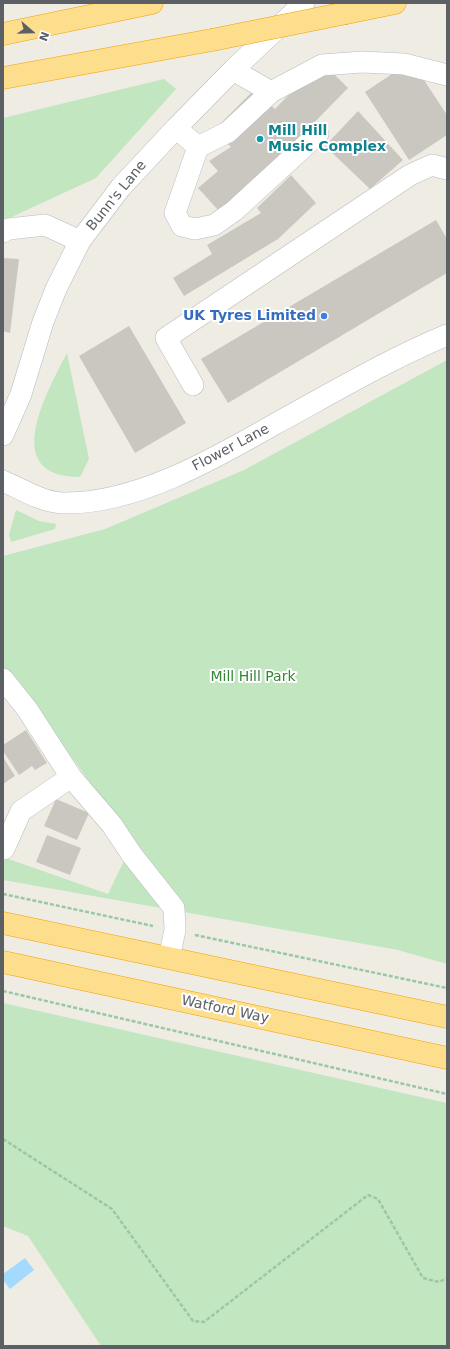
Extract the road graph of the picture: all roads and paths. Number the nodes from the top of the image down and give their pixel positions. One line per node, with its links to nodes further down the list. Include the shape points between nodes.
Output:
1 (152, 3): 4 (highway)
2 (304, 3): 5 (street, Bunn's Lane)
3 (395, 3): 7 (highway, bridge)
4 (3, 34)
5 (233, 70): 8 (street); 9 (street, Bunn's Lane)
6 (447, 74): 8 (street, via 404,64 362,62 322,65)
7 (3, 78)
8 (271, 92): 11 (street, via 228,132)
9 (176, 128): 11 (street); 14 (street, Bunn's Lane, via 121,187)
10 (318, 134): 11 (street, via 234,211 214,225 195,229 182,226 175,213)
11 (198, 147)
12 (447, 170): 16 (street, via 432,165 410,175 166,338)
13 (3, 232): 14 (street, via 45,225)
14 (80, 241): 17 (street, Bunn's Lane, via 53,296 22,394)
15 (447, 336): 18 (street, Flower Lane, via 370,371 188,471 136,491 88,502 60,503 38,497)
16 (193, 385)
17 (3, 435)
18 (3, 481)
19 (3, 679): 20 (street, via 27,709)
20 (71, 777): 21 (street, via 21,811); 24 (street, via 112,825 174,908)
21 (4, 849)
22 (3, 894): 24 (path)
23 (3, 923): 25 (highway)
24 (175, 930): 25 (street); 27 (path)
25 (170, 958): 29 (highway)
26 (3, 962): 30 (highway, Watford Way)
27 (447, 988)
28 (3, 991): 31 (path)
29 (447, 1018)
30 (447, 1058)
31 (447, 1094)
32 (3, 1139): 33 (path, via 112,1209 193,1321 204,1322 368,1195 378,1199 423,1278 440,1282)
33 (447, 1278)

